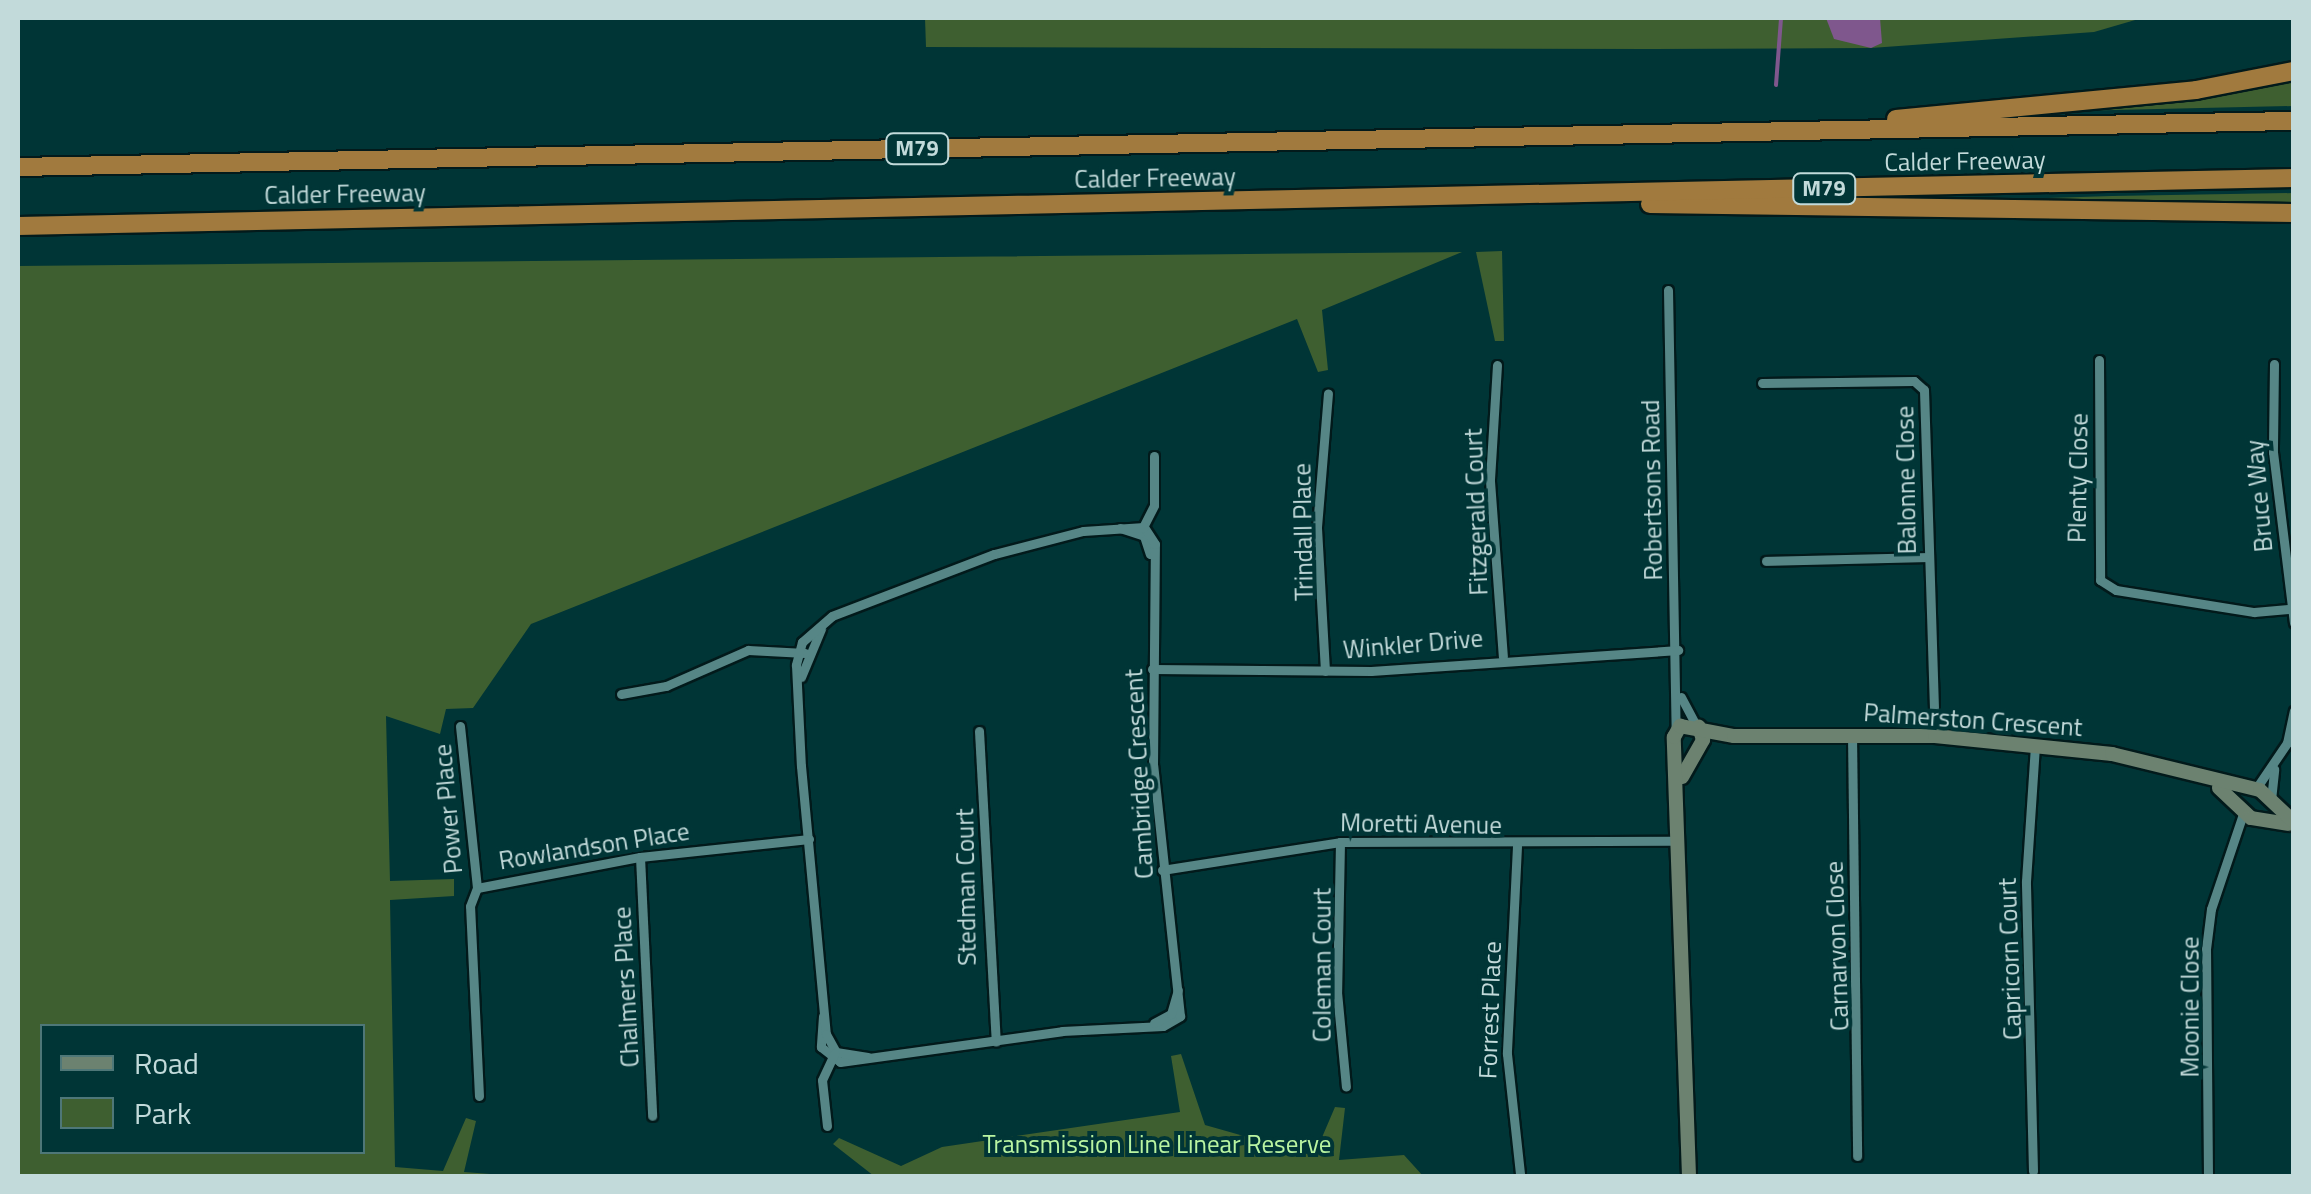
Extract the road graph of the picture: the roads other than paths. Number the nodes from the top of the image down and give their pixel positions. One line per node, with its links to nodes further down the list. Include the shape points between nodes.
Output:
1 (2294, 70): 3 (highway, via 2182,92)
2 (2294, 121): 3 (highway, Calder Freeway / M79)
3 (1756, 132): 4 (highway, Calder Freeway / M79)
4 (18, 168)
5 (2294, 178): 6 (highway, Calder Freeway / M79)
6 (1355, 198): 7 (highway, via 1836,212); 8 (highway, Calder Freeway / M79)
7 (2294, 214)
8 (18, 226)
9 (1668, 290): 21 (street, Robertsons Road)
10 (2099, 360): 19 (street, Plenty Close, via 2100,580 2116,590 2254,612)
11 (2274, 364): 19 (street, Bruce Way, via 2273,452)
12 (1497, 365): 23 (street, Fitzgerald Court, via 1490,482)
13 (1762, 383): 17 (street, Balonne Close, via 1922,386)
14 (1328, 393): 25 (street, Trindall Place, via 1318,527)
15 (1154, 456): 16 (street, via 1154,505)
16 (1142, 530): 22 (street, via 1111,528 1017,546 854,609 819,630); 24 (street, Cambridge Crescent, via 1152,561)
17 (1926, 557): 18 (street); 34 (street, Balonne Close)
18 (1766, 562)
19 (2292, 609): 20 (street, Bruce Way)
20 (2294, 623)
21 (1678, 650): 23 (street, Winkler Drive); 26 (street, Robertsons Road)
22 (802, 652): 27 (street, via 748,650 666,686); 46 (street)
23 (1503, 657): 25 (street, Winkler Drive)
24 (1152, 670): 25 (street, Winkler Drive); 52 (street, Cambridge Crescent)
25 (1325, 671)
26 (1678, 690): 30 (street); 35 (street, Robertsons Road)
27 (621, 694)
28 (2294, 712): 38 (street)
29 (460, 726): 53 (street, Power Place)
30 (1698, 726): 33 (street, Palmerston Crescent); 35 (street); 37 (street)
31 (979, 731): 54 (street, Stedman Court)
32 (1852, 734): 33 (street, Palmerston Crescent); 34 (street, Palmerston Crescent); 60 (street, Carnarvon Close)
33 (1734, 736): 37 (street, Palmerston Crescent)
34 (1935, 736): 36 (street, Palmerston Crescent)
35 (1676, 740): 37 (street); 40 (street)
36 (2034, 745): 39 (street, Palmerston Crescent, via 2112,754); 61 (street, Capricorn Court, via 2026,881)
37 (1699, 747): 40 (street)
38 (2274, 769): 41 (street); 42 (street)
39 (2205, 780): 41 (street, Palmerston Crescent); 43 (street, Palmerston Crescent)
40 (1681, 782): 47 (street)
41 (2253, 790): 42 (street, Palmerston Crescent); 43 (street)
42 (2271, 801): 44 (street); 45 (street)
43 (2243, 809): 44 (street, Palmerston Crescent); 49 (street, Moonie Close)
44 (2262, 818): 45 (street); 49 (street, Moonie Close)
45 (2294, 824)
46 (808, 839): 51 (street, Rowlandson Place); 55 (street, via 823,1016)
47 (1682, 841): 50 (street, Moretti Avenue); 63 (street)
48 (1340, 842): 50 (street, Moretti Avenue); 52 (street, Moretti Avenue); 56 (street, Coleman Court, via 1337,992)
49 (2238, 843): 64 (street, Moonie Close, via 2211,909 2206,949)
50 (1518, 846): 62 (street, Forrest Place, via 1507,1054)
51 (640, 857): 53 (street, Rowlandson Place); 58 (street, Chalmers Place)
52 (1162, 870): 54 (street, Cambridge Crescent, via 1179,983 1176,1014 1152,1024)
53 (476, 888): 57 (street, Rowlandson Place, via 470,906)
54 (996, 1042): 55 (street, Cambridge Crescent)
55 (833, 1056): 59 (street, via 821,1088)
56 (1346, 1087)
57 (480, 1096)
58 (652, 1116)
59 (827, 1126)
60 (1857, 1156)
61 (2034, 1171)
62 (1520, 1174)
63 (1690, 1176)
64 (2208, 1176)

